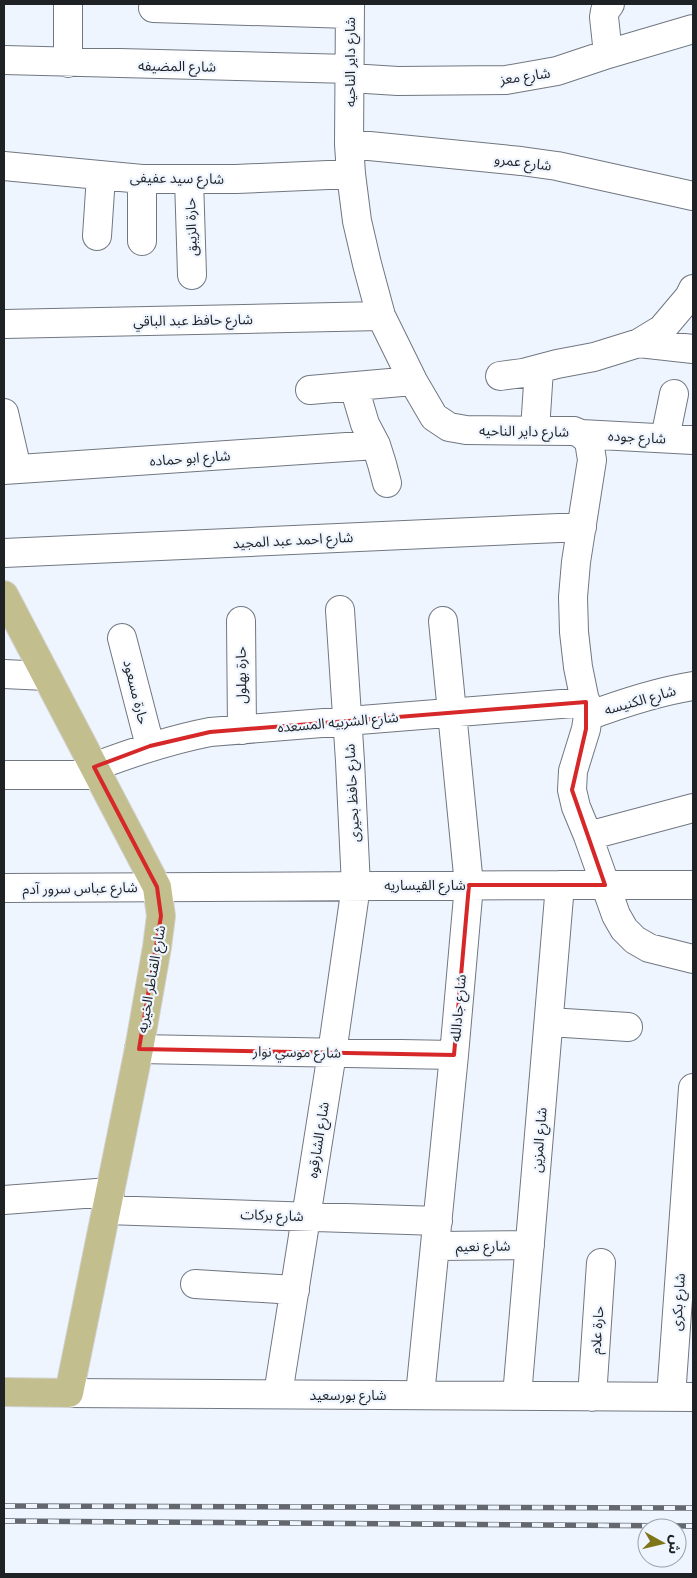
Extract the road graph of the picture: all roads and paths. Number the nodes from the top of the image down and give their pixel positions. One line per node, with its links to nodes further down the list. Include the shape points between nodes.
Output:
1 (68, 4): 8 (street)
2 (610, 4): 6 (street, via 604,17)
3 (153, 8): 4 (street)
4 (350, 9): 9 (street, شارع داير الناحيه)
5 (693, 30): 6 (street, شارع معز)
6 (608, 54): 9 (street, شارع معز, via 557,71 506,80 398,81)
7 (4, 60): 8 (street, شارع المضيفه)
8 (68, 63): 9 (street, شارع المضيفه)
9 (350, 74): 10 (street, شارع داير الناحيه)
10 (350, 144): 12 (street, شارع داير الناحيه); 16 (street, شارع عمرو, via 548,164)
11 (4, 166): 13 (street, شارع سيد عفيفى)
12 (351, 174): 15 (street, شارع سيد عفيفى); 21 (street, شارع داير الناحيه, via 357,221)
13 (102, 176): 14 (street, شارع سيد عفيفى); 17 (street)
14 (142, 179): 15 (street, شارع سيد عفيفى); 18 (street)
15 (189, 179): 19 (street, حارة الزيبق)
16 (693, 196)
17 (97, 236)
18 (142, 241)
19 (192, 275)
20 (693, 289): 23 (street, via 662,329)
21 (381, 316): 22 (street, شارع حافظ عبد الباقي); 27 (street, شارع داير الناحيه)
22 (4, 324)
23 (639, 343): 24 (street); 25 (street)
24 (693, 350)
25 (539, 369): 26 (street); 32 (street)
26 (500, 376)
27 (413, 382): 28 (street); 32 (street, شارع داير الناحيه, via 434,417 448,427)
28 (354, 386): 29 (street); 36 (street, via 365,424)
29 (310, 390)
30 (674, 394): 34 (street)
31 (4, 413): 37 (street)
32 (535, 430): 33 (street, شارع داير الناحيه)
33 (581, 434): 34 (street, شارع جوده); 39 (street, شارع داير الناحيه, via 589,441 592,450)
34 (665, 438): 35 (street, شارع جوده)
35 (693, 440)
36 (376, 445): 37 (street, شارع ابو حماده); 38 (street)
37 (10, 469)
38 (387, 483)
39 (582, 527): 40 (street, شارع احمد عبد المجيد); 49 (street, شارع داير الناحيه, via 573,597 578,668)
40 (4, 552)
41 (4, 595): 47 (main road, شارع القناطر الخيريه)
42 (340, 610): 51 (street, شارع حافظ بحيرى)
43 (442, 620): 50 (street, شارع جادالله)
44 (241, 621): 52 (street, حارة بهلول)
45 (122, 638): 53 (street, حارة مسعود)
46 (4, 674): 47 (street)
47 (46, 676): 54 (main road, شارع القناطر الخيريه)
48 (693, 686): 49 (street, شارع الكنيسه)
49 (587, 709): 50 (street, شارع الشربيه المسعده); 57 (street, شارع داير الناحيه, via 586,729 573,771 572,790)
50 (452, 713): 51 (street, شارع الشربيه المسعده); 59 (street, شارع جادالله)
51 (348, 721): 52 (street, شارع الشربيه المسعده); 62 (street, شارع حافظ بحيرى)
52 (242, 730): 53 (street, شارع الشربيه المسعده, via 210,732)
53 (150, 746): 54 (street, شارع الشربيه المسعده)
54 (96, 771): 55 (street, شارع الشربيه المسعده); 63 (main road, شارع القناطر الخيريه)
55 (4, 775)
56 (693, 808): 57 (street)
57 (588, 836): 60 (street, شارع داير الناحيه)
58 (560, 884): 59 (street, شارع القيساريه); 60 (street, شارع القيساريه); 66 (street, شارع المزين)
59 (469, 885): 62 (street, شارع القيساريه); 70 (street, شارع جادالله)
60 (605, 885): 61 (street, شارع القيساريه); 65 (street, شارع داير الناحيه, via 616,915 635,940 649,948)
61 (693, 885)
62 (356, 886): 63 (street, شارع القيساريه); 69 (street, شارع الشارقوه)
63 (157, 887): 64 (street, شارع عباس سرور آدم); 68 (main road, شارع القناطر الخيريه, via 161,916)
64 (4, 888)
65 (693, 959)
66 (549, 1022): 67 (street); 77 (street, شارع المزين)
67 (628, 1027)
68 (139, 1049): 69 (street, شارع موسي نوار); 74 (main road, شارع القناطر الخيريه)
69 (332, 1053): 70 (street, شارع موسي نوار); 75 (street, شارع الشارقوه)
70 (454, 1055): 76 (street, شارع جادالله)
71 (693, 1088): 72 (street, شارع بكرى)
72 (691, 1161): 87 (street, شارع بكرى)
73 (4, 1200): 74 (street, شارع بركات)
74 (108, 1201): 75 (street, شارع بركات); 82 (main road, شارع القناطر الخيريه)
75 (306, 1216): 76 (street, شارع بركات); 80 (street, شارع الشارقوه)
76 (437, 1233): 77 (street, شارع نعيم); 84 (street, شارع جادالله)
77 (530, 1245): 85 (street, شارع المزين)
78 (601, 1263): 86 (street, حارة علام)
79 (195, 1284): 80 (street)
80 (295, 1290): 83 (street, شارع الشارقوه)
81 (4, 1392): 82 (main road, شارع بورسعيد)
82 (69, 1393): 83 (street, شارع بورسعيد)
83 (278, 1394): 84 (street, شارع بورسعيد)
84 (420, 1395): 85 (street, شارع بورسعيد)
85 (517, 1396): 86 (street, شارع بورسعيد)
86 (592, 1397): 87 (street, شارع بورسعيد)
87 (682, 1397)

